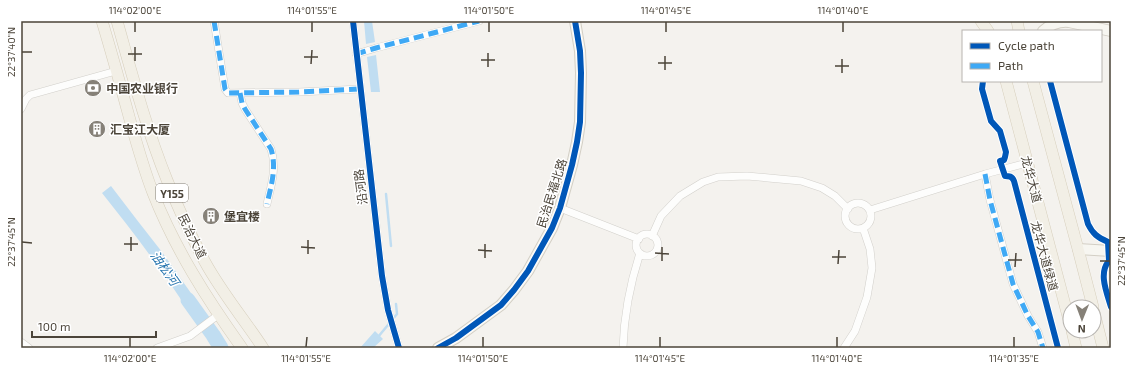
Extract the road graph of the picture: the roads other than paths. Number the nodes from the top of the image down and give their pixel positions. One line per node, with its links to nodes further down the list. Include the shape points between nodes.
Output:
1 (102, 21): 12 (main road, 民治大道 / Y155)
2 (117, 21): 37 (main road, 民治大道 / Y155, via 147,126 167,181 213,276)
3 (214, 21): 16 (street, via 225,89 228,93)
4 (353, 21): 11 (street, 沿河路)
5 (479, 21): 11 (street)
6 (576, 21): 21 (street, 民治民福北路, via 581,73 580,122)
7 (981, 21): 8 (main road)
8 (987, 30)
9 (1044, 30): 10 (street, via 1062,21)
10 (1111, 31)
11 (359, 53): 15 (street, 沿河路)
12 (116, 71): 17 (street, via 30,95); 32 (main road, 民治大道 / Y155, via 152,192)
13 (1006, 82): 18 (main road, 龙华大道)
14 (1033, 82): 27 (main road)
15 (360, 89): 16 (street); 38 (street, 沿河路, via 382,276)
16 (240, 93): 20 (street, via 245,109 273,156 273,174)
17 (22, 108)
18 (1027, 163): 19 (street); 30 (main road, 龙华大道)
19 (986, 174): 23 (street); 42 (street, via 990,200 1013,284 1038,332)
20 (267, 204)
21 (560, 208): 26 (street); 39 (street, 民治民福北路, via 528,271 514,290 500,305)
22 (848, 209): 23 (street, via 857,203 865,205); 24 (street, via 846,217 850,226); 25 (street, via 822,188 801,181 747,176 718,177 703,182 680,196 661,216)
23 (870, 210): 24 (street, via 870,223)
24 (863, 228): 41 (street, via 870,249 872,268 867,297 855,331)
25 (652, 236): 26 (street, via 644,235); 29 (street, via 658,242 657,251 647,256)
26 (639, 239): 29 (street, via 637,244)
27 (1078, 249): 28 (street); 31 (main road)
28 (1111, 251)
29 (640, 253): 40 (street, via 629,290)
30 (1063, 299)
31 (1091, 299)
32 (214, 318): 35 (street, via 190,336); 36 (main road, 民治大道 / Y155)
33 (21, 342): 34 (street)
34 (29, 348)
35 (157, 348)
36 (242, 348)
37 (263, 348)
38 (399, 348)
39 (441, 348)
40 (623, 348)
41 (844, 348)
42 (1042, 348)

